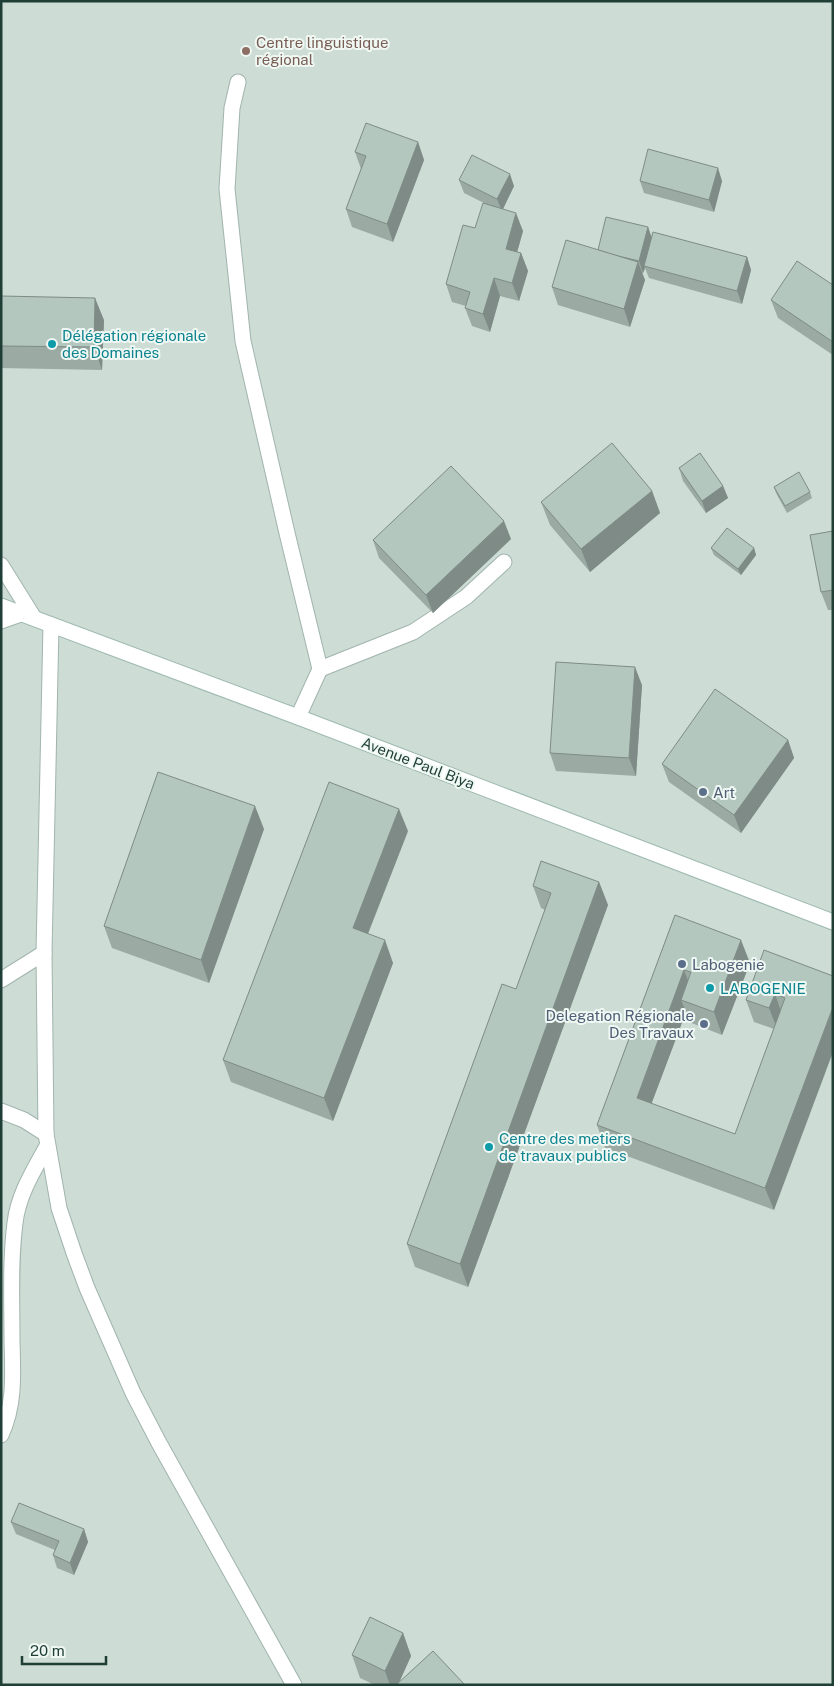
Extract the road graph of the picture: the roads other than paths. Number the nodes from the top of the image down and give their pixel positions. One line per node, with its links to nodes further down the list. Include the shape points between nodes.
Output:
1 (238, 82): 8 (street, via 232,108 227,189 243,341)
2 (504, 562): 8 (street, via 466,597 413,632)
3 (1, 565): 5 (street)
4 (1, 606): 5 (street, Avenue Paul Biya)
5 (27, 616): 6 (street); 7 (street, Avenue Paul Biya)
6 (1, 621)
7 (51, 625): 9 (street, Avenue Paul Biya); 11 (street)
8 (320, 669): 9 (street)
9 (298, 717): 10 (street, Avenue Paul Biya)
10 (833, 922)
11 (44, 954): 12 (street); 14 (street)
12 (1, 980)
13 (1, 1111): 14 (street, via 24,1120)
14 (47, 1140): 15 (street, via 26,1185 15,1221 13,1395 9,1420); 16 (street, via 59,1208 74,1253 133,1393)
15 (1, 1435)
16 (294, 1685)

